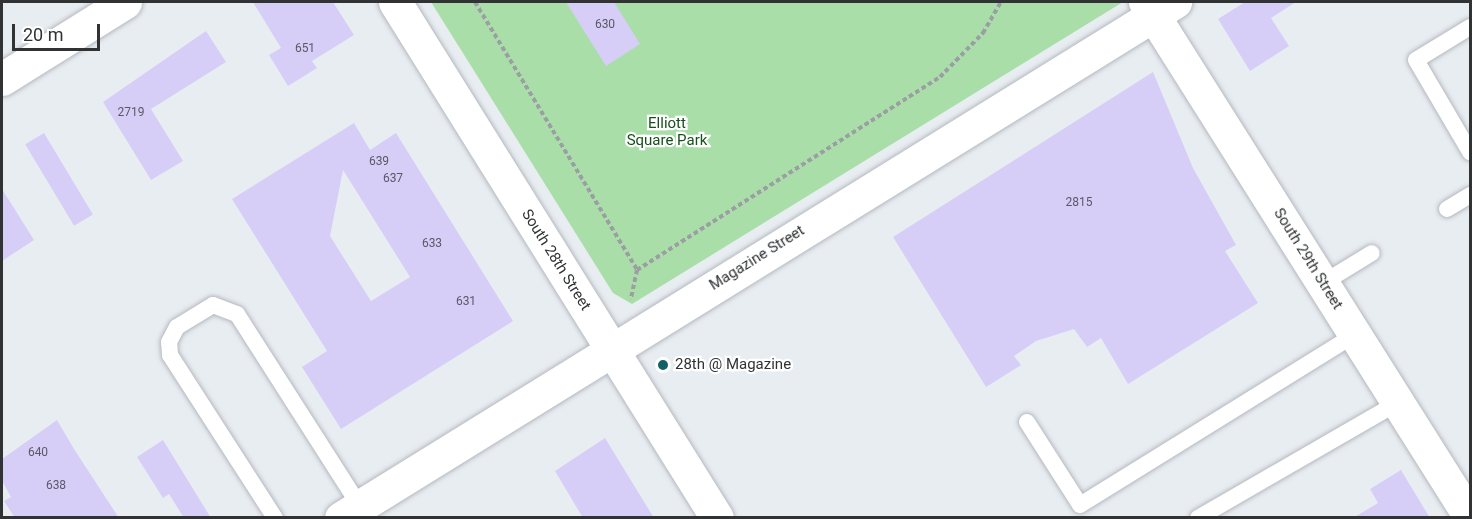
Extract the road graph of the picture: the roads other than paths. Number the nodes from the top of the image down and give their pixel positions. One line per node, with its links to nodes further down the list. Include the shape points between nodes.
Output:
1 (125, 2): 5 (street)
2 (395, 2): 12 (street, South 28th Street)
3 (1157, 6): 10 (street, South 29th Street); 12 (street, Magazine Street)
4 (1470, 27): 6 (lane, via 1416,60)
5 (2, 79)
6 (1470, 152)
7 (1470, 195): 8 (lane)
8 (1447, 209)
9 (1372, 253): 10 (lane)
10 (1323, 283): 11 (street, South 29th Street)
11 (1356, 334): 13 (street, South 29th Street); 14 (lane, via 1080,505)
12 (611, 349): 15 (street, Magazine Street); 18 (street, South 28th Street)
13 (1399, 402): 16 (street, South 29th Street); 19 (lane)
14 (1027, 422)
15 (351, 512): 17 (lane, via 237,314 213,305 197,311 177,327 169,342 170,356)
16 (1470, 517)
17 (275, 518)
18 (717, 518)
19 (1198, 518)

